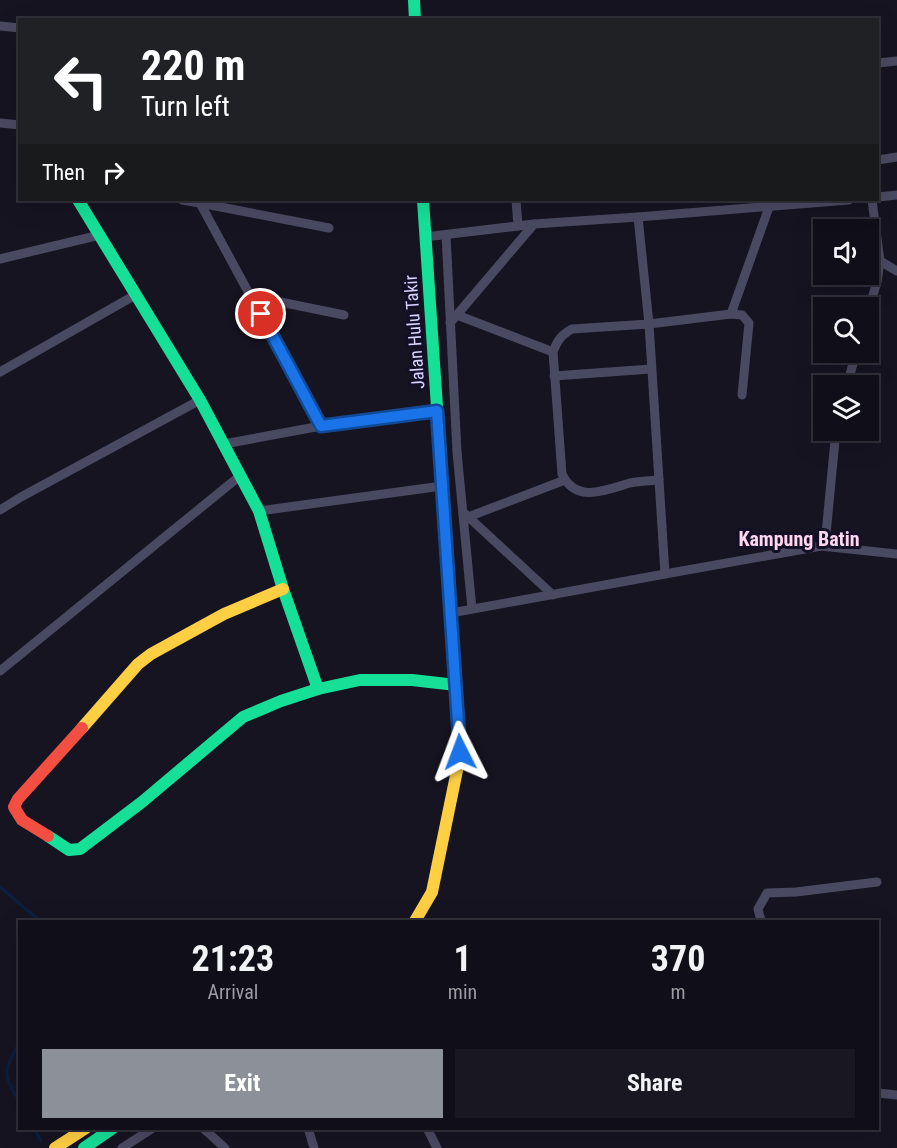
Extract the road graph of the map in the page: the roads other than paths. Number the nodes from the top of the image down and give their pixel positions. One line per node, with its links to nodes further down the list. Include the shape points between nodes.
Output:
1 (414, 0): 2 (street)
2 (415, 18)
3 (0, 26): 4 (street)
4 (18, 28)
5 (897, 61): 6 (street)
6 (879, 63)
7 (0, 123): 8 (street)
8 (18, 125)
9 (897, 157): 10 (street)
10 (879, 160)
11 (897, 195): 12 (street)
12 (879, 197)
13 (79, 201): 25 (street)
14 (186, 201): 19 (street)
15 (423, 201): 27 (street, Jalan Hulu Takir)
16 (516, 201): 23 (street)
17 (838, 201): 20 (street)
18 (872, 201): 29 (street)
19 (200, 204): 24 (street); 32 (street)
20 (769, 207): 21 (street); 34 (street)
21 (638, 217): 22 (street); 37 (street)
22 (534, 224): 23 (street); 36 (street)
23 (518, 226): 26 (street)
24 (329, 228)
25 (100, 235): 28 (street); 31 (street)
26 (446, 235): 27 (street); 36 (street)
27 (425, 237): 44 (street, Jalan Hulu Takir)
28 (0, 259)
29 (880, 261): 30 (street); 33 (street)
30 (897, 271)
31 (137, 294): 40 (street); 43 (street)
32 (250, 296): 35 (street); 45 (street)
33 (872, 297)
34 (732, 314): 37 (street); 42 (street, via 742,315 749,323)
35 (344, 315)
36 (454, 319): 38 (street); 54 (street, via 457,453)
37 (649, 324): 38 (street, via 572,329 556,342); 39 (street)
38 (553, 352): 41 (street)
39 (651, 369): 41 (street); 50 (street)
40 (0, 372)
41 (554, 376): 49 (street)
42 (742, 395)
43 (200, 400): 47 (street); 52 (street)
44 (437, 411): 45 (street); 51 (street, Jalan Hulu Takir)
45 (321, 426): 47 (street)
46 (835, 441): 55 (street, via 826,534)
47 (224, 444): 48 (street)
48 (241, 475): 53 (street); 62 (street)
49 (565, 480): 50 (street, via 590,494 634,482); 54 (street)
50 (659, 480): 57 (street)
51 (442, 486): 53 (street); 61 (street, Jalan Hulu Takir)
52 (0, 510)
53 (260, 512): 58 (street)
54 (466, 515): 59 (street); 60 (street)
55 (821, 546): 56 (street); 57 (street)
56 (897, 554)
57 (665, 574): 59 (street)
58 (283, 589): 64 (street); 64 (street, via 224,614 138,664 14,807 22,820 69,850 80,849 243,717)
59 (553, 595): 60 (street)
60 (472, 609): 61 (street)
61 (451, 613): 63 (street, Jalan Hulu Takir)
62 (0, 671)
63 (456, 685): 64 (street, via 370,680); 66 (street, Jalan Hulu Takir, via 460,752 432,892)
64 (318, 688)
65 (877, 882): 67 (street, via 767,893 758,909)
66 (416, 920)
67 (760, 920)
68 (879, 1093): 69 (street)
69 (897, 1095)
70 (83, 1130): 76 (street)
71 (110, 1130): 78 (street)
72 (150, 1130): 79 (street)
73 (206, 1130): 80 (street)
74 (309, 1130): 81 (street)
75 (428, 1130): 82 (street)
76 (74, 1136): 77 (street); 78 (street)
77 (55, 1148)
78 (83, 1148)
79 (122, 1148)
80 (225, 1148)
81 (314, 1148)
82 (436, 1148)

